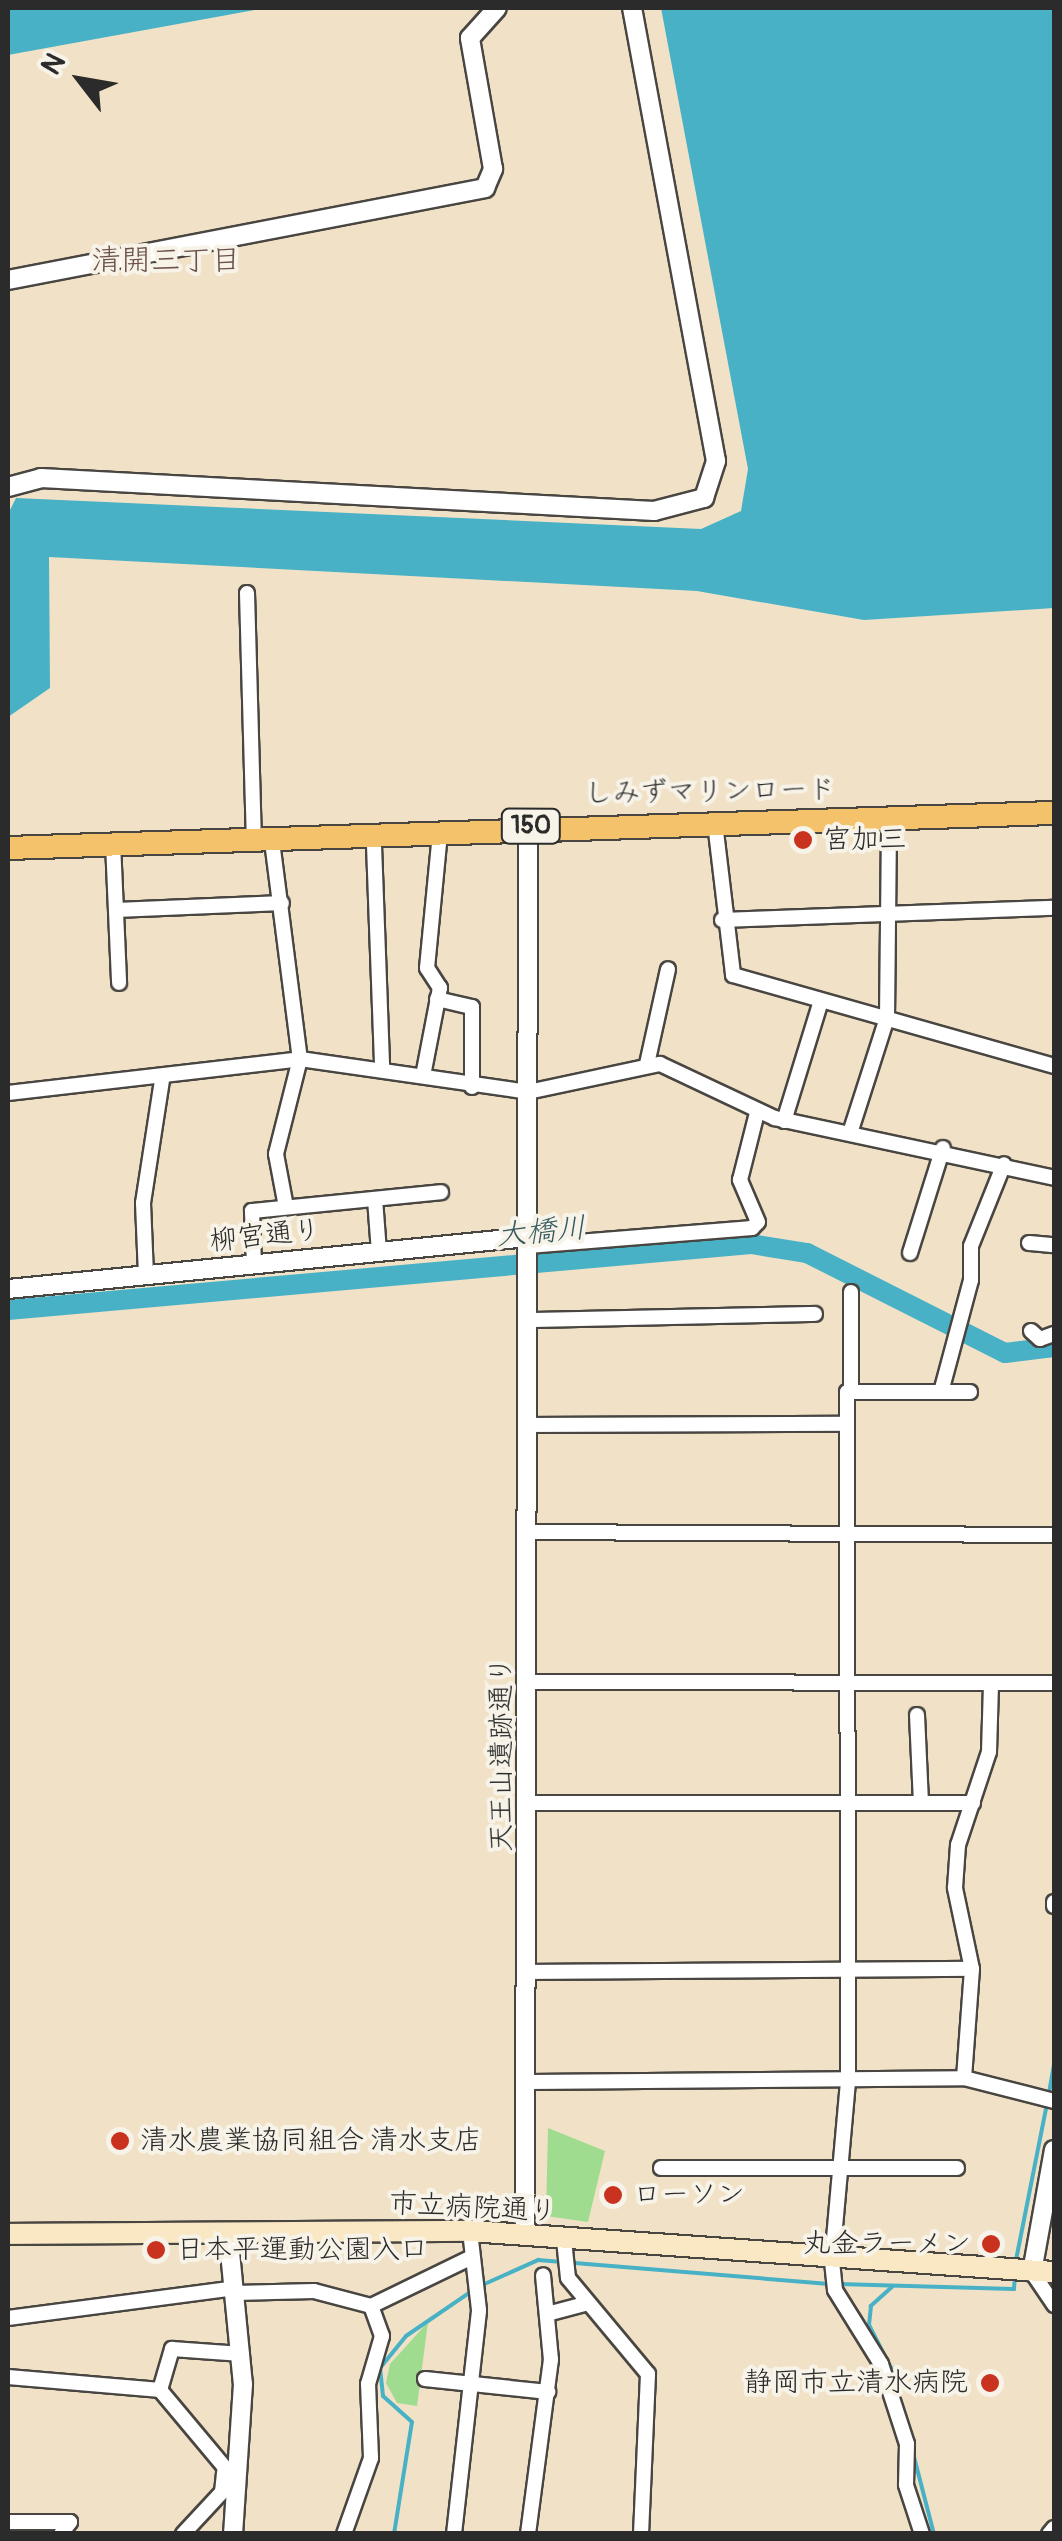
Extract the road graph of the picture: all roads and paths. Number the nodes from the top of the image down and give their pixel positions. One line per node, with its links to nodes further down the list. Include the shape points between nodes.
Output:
1 (498, 8): 3 (street, via 470,38 493,168 485,188)
2 (632, 8): 4 (street, via 716,460 704,498 654,511 41,478)
3 (8, 280)
4 (8, 486)
5 (247, 594): 11 (street)
6 (1054, 813): 7 (highway, しみずマリンロード / 150)
7 (889, 825): 8 (highway, しみずマリンロード / 150); 9 (highway, しみずマリンロード / 150); 20 (street)
8 (1054, 825)
9 (715, 829): 10 (highway, しみずマリンロード / 150); 21 (street)
10 (529, 833): 11 (highway, しみずマリンロード / 150); 12 (highway, しみずマリンロード / 150); 34 (street)
11 (264, 843): 13 (highway, しみずマリンロード / 150); 15 (highway, しみずマリンロード / 150); 17 (street)
12 (439, 843): 13 (highway, しみずマリンロード / 150); 24 (street, via 426,968)
13 (374, 846): 30 (street)
14 (8, 848): 15 (highway, しみずマリンロード / 150)
15 (113, 849): 16 (highway, しみずマリンロード / 150); 19 (street)
16 (8, 860)
17 (282, 903): 19 (street); 27 (street)
18 (1054, 908): 20 (street)
19 (117, 910): 23 (street)
20 (889, 914): 21 (street); 26 (street)
21 (722, 920): 25 (street, via 733,976)
22 (668, 969): 28 (street)
23 (118, 983)
24 (437, 999): 31 (street); 33 (street, via 472,1007)
25 (821, 1001): 26 (street); 37 (street)
26 (887, 1018): 29 (street); 38 (street)
27 (300, 1059): 30 (street); 32 (street); 44 (street, via 276,1154)
28 (647, 1064): 34 (street); 36 (street, via 684,1072)
29 (1054, 1066)
30 (382, 1067): 31 (street)
31 (423, 1076): 33 (street)
32 (162, 1080): 35 (street); 51 (street, via 143,1203)
33 (472, 1087): 34 (street)
34 (528, 1092): 46 (street)
35 (8, 1093)
36 (756, 1113): 37 (street); 46 (street, via 740,1180 752,1228)
37 (784, 1121): 38 (street)
38 (851, 1130): 39 (street)
39 (943, 1148): 40 (street); 49 (street)
40 (1004, 1164): 41 (street); 59 (street, via 970,1246 963,1318)
41 (1054, 1178)
42 (441, 1192): 43 (street)
43 (374, 1198): 44 (street); 48 (street)
44 (286, 1207): 50 (street, via 252,1211)
45 (1029, 1243): 47 (street)
46 (528, 1244): 48 (street, 柳宮通り); 55 (street, 天王山遺跡通り)
47 (1054, 1245)
48 (379, 1252): 50 (street, 柳宮通り)
49 (910, 1252)
50 (254, 1264): 51 (street, 柳宮通り)
51 (146, 1275): 52 (street, 柳宮通り)
52 (8, 1289)
53 (851, 1292): 58 (street)
54 (815, 1314): 55 (street)
55 (529, 1320): 62 (street, 天王山遺跡通り)
56 (1031, 1331): 57 (street, via 1040,1339)
57 (1054, 1334)
58 (851, 1392): 59 (street); 61 (street)
59 (942, 1392): 60 (street)
60 (970, 1392)
61 (846, 1424): 62 (street); 64 (street)
62 (529, 1425): 63 (street, 天王山遺跡通り)
63 (528, 1532): 64 (street); 66 (street, 天王山遺跡通り)
64 (847, 1535): 65 (street); 67 (street)
65 (1054, 1535)
66 (529, 1682): 67 (street); 73 (street, 天王山遺跡通り)
67 (848, 1683): 68 (street); 71 (street)
68 (991, 1683): 69 (street); 74 (street, via 989,1752)
69 (1054, 1683)
70 (917, 1715): 72 (street)
71 (849, 1801): 72 (street); 73 (street); 77 (street)
72 (921, 1802): 74 (street)
73 (531, 1803): 76 (street, 天王山遺跡通り)
74 (973, 1803): 75 (street, via 955,1888)
75 (972, 1969): 77 (street); 78 (street)
76 (528, 1972): 77 (street); 80 (street, 天王山遺跡通り)
77 (849, 1972): 79 (street)
78 (964, 2078): 79 (street); 81 (street)
79 (848, 2080): 80 (street); 84 (street)
80 (530, 2082): 89 (street, 天王山遺跡通り)
81 (1054, 2101)
82 (1054, 2150): 93 (street)
83 (661, 2168): 84 (street)
84 (843, 2168): 85 (street); 92 (street)
85 (957, 2168)
86 (470, 2231): 87 (main road, 市立病院通り); 89 (main road, 市立病院通り); 91 (street)
87 (228, 2232): 88 (main road, 市立病院通り); 96 (street)
88 (8, 2234)
89 (524, 2236): 90 (main road, 市立病院通り)
90 (564, 2240): 92 (main road, 市立病院通り); 97 (street, via 568,2278)
91 (472, 2256): 98 (street); 105 (street, via 480,2310)
92 (832, 2261): 93 (main road, 市立病院通り); 117 (street, via 835,2290 880,2364 907,2444 906,2485)
93 (1032, 2272): 94 (main road, 市立病院通り); 99 (street)
94 (1054, 2272)
95 (543, 2275): 100 (street)
96 (235, 2290): 98 (street, via 314,2291); 101 (street); 102 (street)
97 (584, 2304): 100 (street); 116 (street, via 648,2374)
98 (371, 2306): 113 (street, via 382,2336 368,2384 371,2458)
99 (1054, 2306)
100 (548, 2314): 107 (street)
101 (8, 2318)
102 (242, 2354): 106 (street, via 172,2349); 108 (street)
103 (8, 2377): 106 (street)
104 (425, 2379): 105 (street)
105 (471, 2384): 107 (street); 114 (street)
106 (160, 2390): 108 (street)
107 (548, 2392): 115 (street)
108 (230, 2477): 111 (street); 112 (street)
109 (8, 2522): 110 (street, via 70,2522)
110 (61, 2534)
111 (183, 2534)
112 (233, 2534)
113 (344, 2534)
114 (454, 2534)
115 (528, 2534)
116 (640, 2534)
117 (922, 2534)

